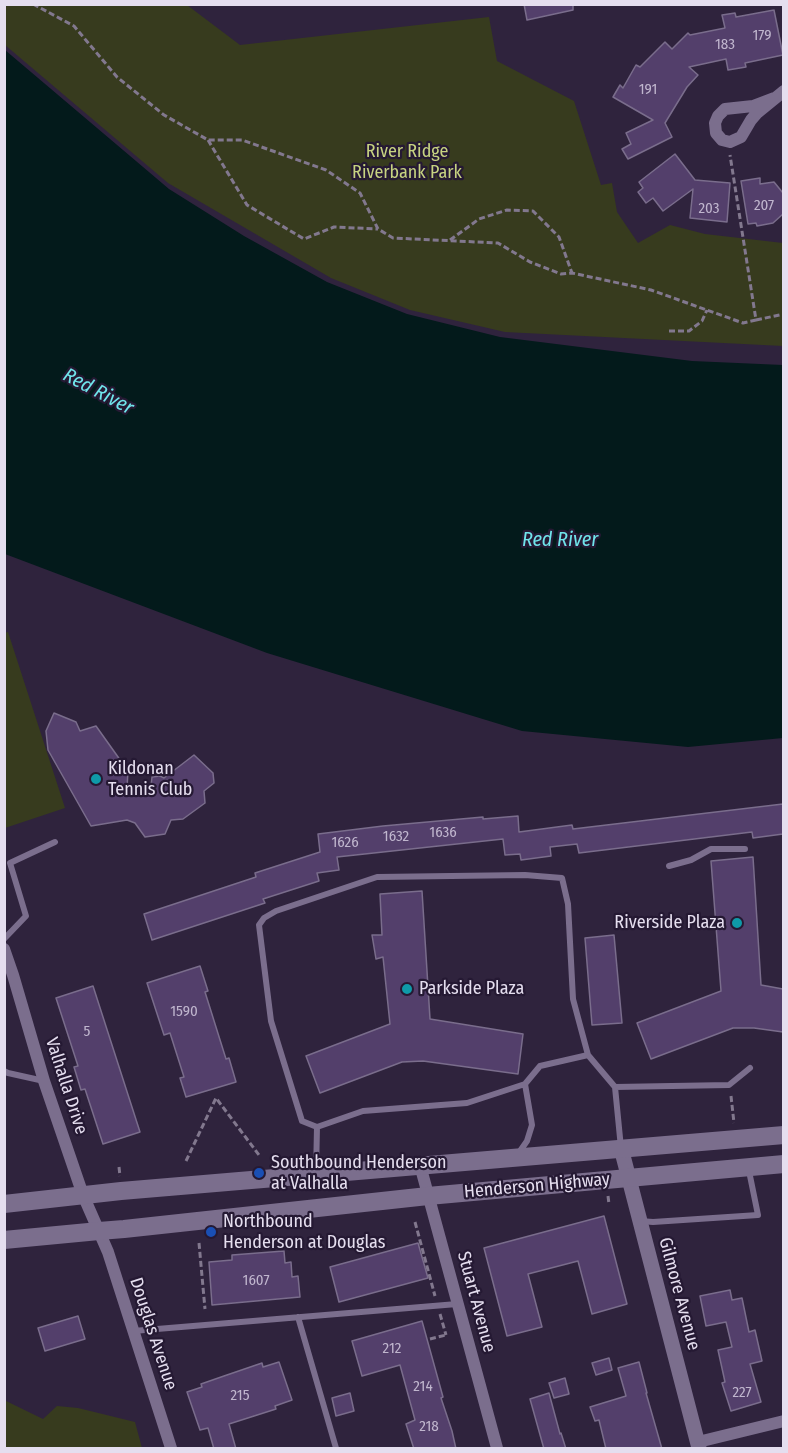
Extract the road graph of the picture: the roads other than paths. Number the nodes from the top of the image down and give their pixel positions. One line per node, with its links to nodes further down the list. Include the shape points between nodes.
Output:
1 (779, 95): 1 (street, via 753,106 725,109 715,123 716,133 730,142 741,137 751,120)
2 (55, 842): 5 (lane, via 10,863 26,916)
3 (745, 849): 4 (lane, via 711,849)
4 (669, 866)
5 (4, 939)
6 (4, 949): 7 (street, Valhalla Drive)
7 (9, 978): 11 (street, Valhalla Drive)
8 (588, 1055): 12 (lane, via 540,1066); 13 (lane); 14 (lane, via 573,999 568,904 562,878 377,877 276,910 260,925 271,1022 302,1121)
9 (750, 1068): 13 (lane, via 729,1085)
10 (4, 1071): 11 (lane)
11 (44, 1082): 23 (street, Valhalla Drive)
12 (525, 1084): 14 (lane, via 467,1103 363,1111); 17 (lane, via 532,1125 527,1142)
13 (615, 1087): 16 (lane)
14 (317, 1126): 21 (lane)
15 (783, 1135): 16 (main road, Henderson Highway)
16 (621, 1148): 17 (main road, Henderson Highway); 22 (street, Gilmore Avenue)
17 (516, 1157): 19 (main road, Henderson Highway)
18 (783, 1164): 20 (main road, Henderson Highway)
19 (420, 1165): 21 (main road, Henderson Highway); 24 (street, Stuart Avenue)
20 (748, 1167): 22 (main road, Henderson Highway); 26 (lane, via 758,1215)
21 (316, 1174): 23 (main road, Henderson Highway)
22 (628, 1177): 24 (main road, Henderson Highway); 26 (street, Gilmore Avenue)
23 (83, 1195): 25 (main road, Henderson Highway); 27 (street, Valhalla Drive)
24 (428, 1196): 27 (main road, Henderson Highway); 29 (street, Stuart Avenue)
25 (4, 1204)
26 (640, 1221): 33 (street, Gilmore Avenue)
27 (99, 1231): 28 (main road, Henderson Highway); 31 (street, Douglas Avenue)
28 (4, 1240)
29 (458, 1304): 30 (lane); 36 (street, Stuart Avenue)
30 (298, 1317): 31 (lane); 35 (lane)
31 (133, 1331): 34 (street, Douglas Avenue)
32 (783, 1421): 33 (street)
33 (698, 1445)
34 (171, 1449)
35 (336, 1449)
36 (497, 1449)

